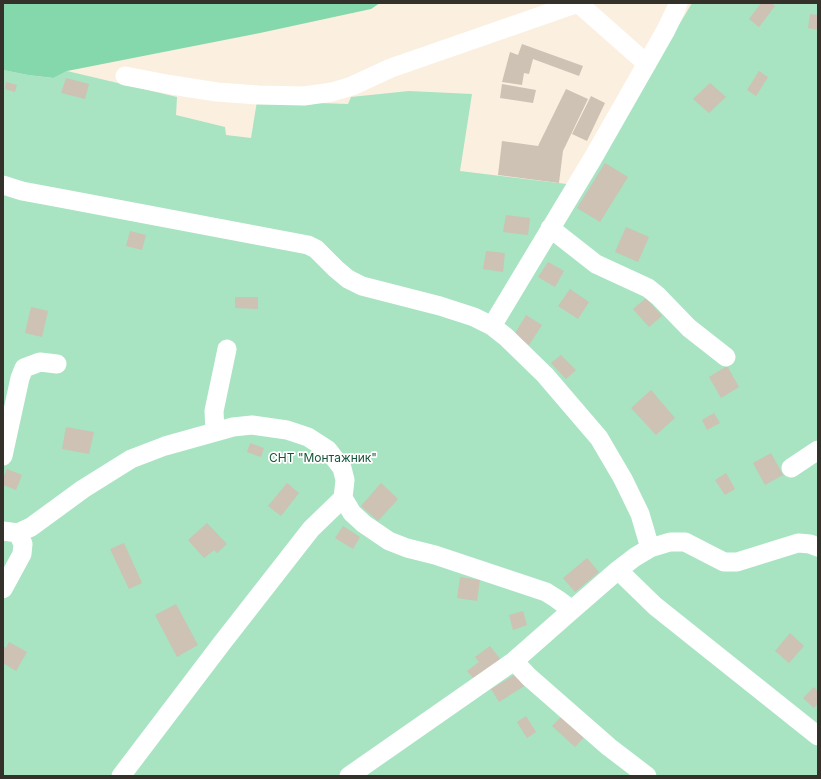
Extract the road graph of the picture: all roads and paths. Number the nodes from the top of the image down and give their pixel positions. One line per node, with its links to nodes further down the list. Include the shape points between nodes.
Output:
1 (578, 3): 3 (street); 4 (street, via 391,68 332,92 304,96 217,92)
2 (678, 3): 3 (street)
3 (647, 64): 6 (street)
4 (125, 76)
5 (3, 185): 7 (street, via 22,191 308,244 348,279 362,286 440,306)
6 (550, 228): 7 (street); 9 (street, via 596,264 648,288 689,328)
7 (492, 326): 18 (street, via 527,356 599,438 640,514)
8 (227, 349): 11 (street, via 214,411)
9 (726, 357)
10 (57, 364): 13 (street, via 40,362 24,368)
11 (215, 432): 15 (street, via 252,425 287,430 308,437 328,450 342,468 345,480); 16 (street, via 131,459 83,489 31,527)
12 (818, 450): 14 (street)
13 (3, 456)
14 (791, 468)
15 (343, 498): 21 (street, via 352,513 389,541 546,592); 24 (street, via 312,529)
16 (11, 532): 20 (street, via 23,544 22,554)
17 (818, 547): 18 (street, via 798,543 737,562 724,562 684,542 670,542)
18 (650, 548): 19 (street)
19 (618, 570): 21 (street); 23 (street, via 656,606)
20 (3, 589)
21 (572, 610): 22 (street)
22 (514, 661): 25 (street); 26 (street, via 609,747)
23 (818, 736)
24 (121, 776)
25 (350, 776)
26 (647, 776)

